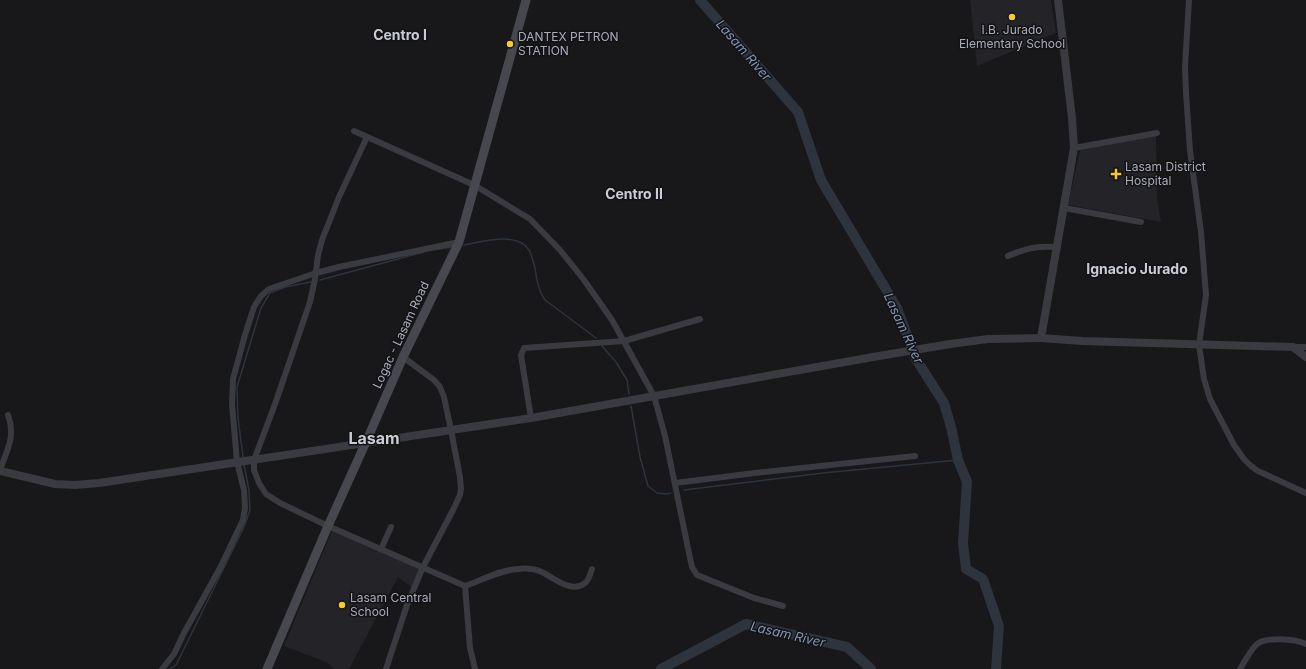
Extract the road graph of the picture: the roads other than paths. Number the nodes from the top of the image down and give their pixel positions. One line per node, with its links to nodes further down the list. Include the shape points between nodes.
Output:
1 (526, 0): 8 (main road, Logac - Lasam Road)
2 (1058, 0): 7 (street)
3 (1189, 0): 18 (street, via 1186,93 1206,295)
4 (354, 131): 6 (street)
5 (1157, 133): 7 (street)
6 (367, 137): 8 (street); 14 (street, via 322,240)
7 (1074, 148): 9 (street)
8 (474, 185): 11 (main road, Logac - Lasam Road); 17 (street, via 530,219 560,250 584,280)
9 (1064, 208): 10 (street); 12 (street)
10 (1141, 222)
11 (459, 242): 14 (street); 21 (main road, Logac - Lasam Road)
12 (1057, 247): 13 (street, via 1032,247); 16 (street)
13 (1008, 256)
14 (316, 273): 29 (street, via 310,302); 30 (street, via 269,289 254,307 233,379 232,404)
15 (700, 319): 17 (street)
16 (1041, 338): 18 (street); 23 (street, via 988,339 950,344)
17 (624, 341): 23 (street); 25 (street, via 524,348 521,355)
18 (1199, 344): 19 (street); 33 (street, via 1210,399 1244,459 1258,471)
19 (1293, 347): 20 (street); 22 (street)
20 (1306, 347)
21 (403, 357): 26 (street, via 440,387); 27 (main road, Logac - Lasam Road)
22 (1306, 357)
23 (654, 396): 25 (street); 32 (street)
24 (8, 415): 31 (street, via 12,436)
25 (531, 418): 26 (street)
26 (451, 430): 27 (street); 37 (street, via 461,488)
27 (366, 442): 29 (street); 34 (main road, Logac - Lasam Road)
28 (915, 456): 32 (street)
29 (254, 460): 30 (street); 34 (street, via 254,470 266,494)
30 (237, 462): 31 (street, via 75,485 55,484); 42 (street, via 244,490 243,520 174,654)
31 (0, 471)
32 (675, 484): 40 (street, via 690,558 697,575 754,598)
33 (1306, 493)
34 (328, 526): 36 (street); 43 (main road, Logac - Lasam Road)
35 (391, 527): 36 (street)
36 (381, 549): 37 (street)
37 (423, 567): 39 (street); 44 (street, via 407,605)
38 (592, 570): 39 (street, via 586,582 577,586 564,584 531,569 519,569)
39 (465, 586): 45 (street, via 470,648)
40 (783, 606)
41 (1306, 644): 46 (street, via 1294,640 1262,641 1256,645)
42 (162, 669)
43 (267, 669)
44 (386, 669)
45 (475, 669)
46 (1240, 669)

